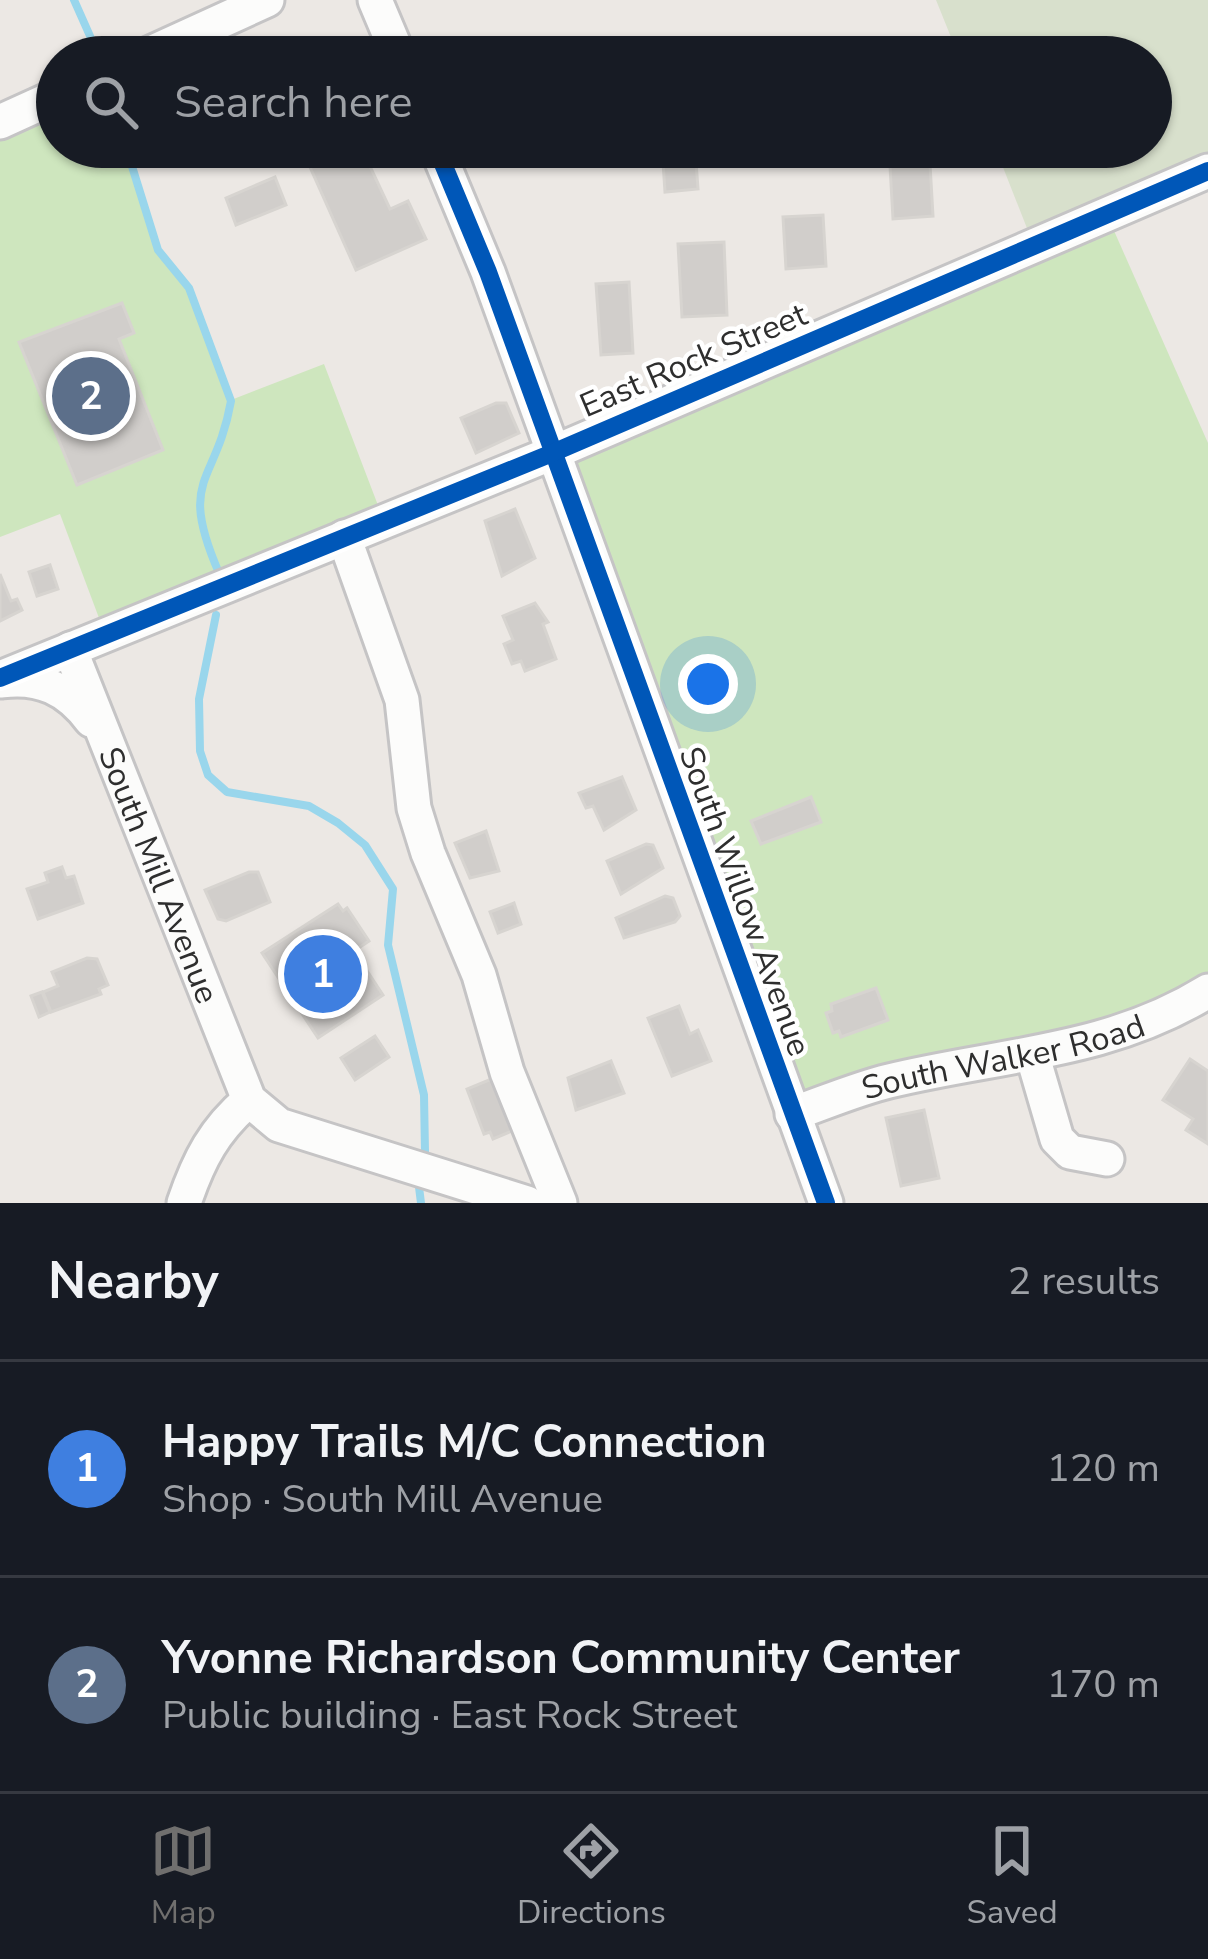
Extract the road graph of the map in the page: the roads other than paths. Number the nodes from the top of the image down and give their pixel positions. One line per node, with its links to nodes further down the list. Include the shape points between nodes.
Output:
1 (268, 0): 3 (street)
2 (375, 0): 4 (street)
3 (188, 36)
4 (390, 36)
5 (36, 106): 6 (street)
6 (0, 122)
7 (445, 168): 9 (street, South Willow Avenue)
8 (1208, 171): 9 (street, East Rock Street)
9 (550, 454): 10 (street, East Rock Street); 17 (street, South Willow Avenue)
10 (344, 538): 11 (street, East Rock Street); 21 (street, via 402,700 414,808 428,853)
11 (70, 649): 12 (street, East Rock Street); 13 (street, South Mill Avenue)
12 (0, 680): 13 (street, via 55,687 77,701)
13 (105, 739): 16 (street, South Mill Avenue)
14 (1208, 992): 15 (street, South Walker Road, via 1125,1033)
15 (1033, 1057): 17 (street, South Walker Road, via 888,1082); 18 (street, via 1057,1139 1070,1152)
16 (249, 1100): 19 (street, via 199,1158); 20 (street, via 279,1125)
17 (792, 1114): 22 (street, South Willow Avenue)
18 (1107, 1159)
19 (184, 1203)
20 (526, 1203)
21 (560, 1203)
22 (826, 1203)

